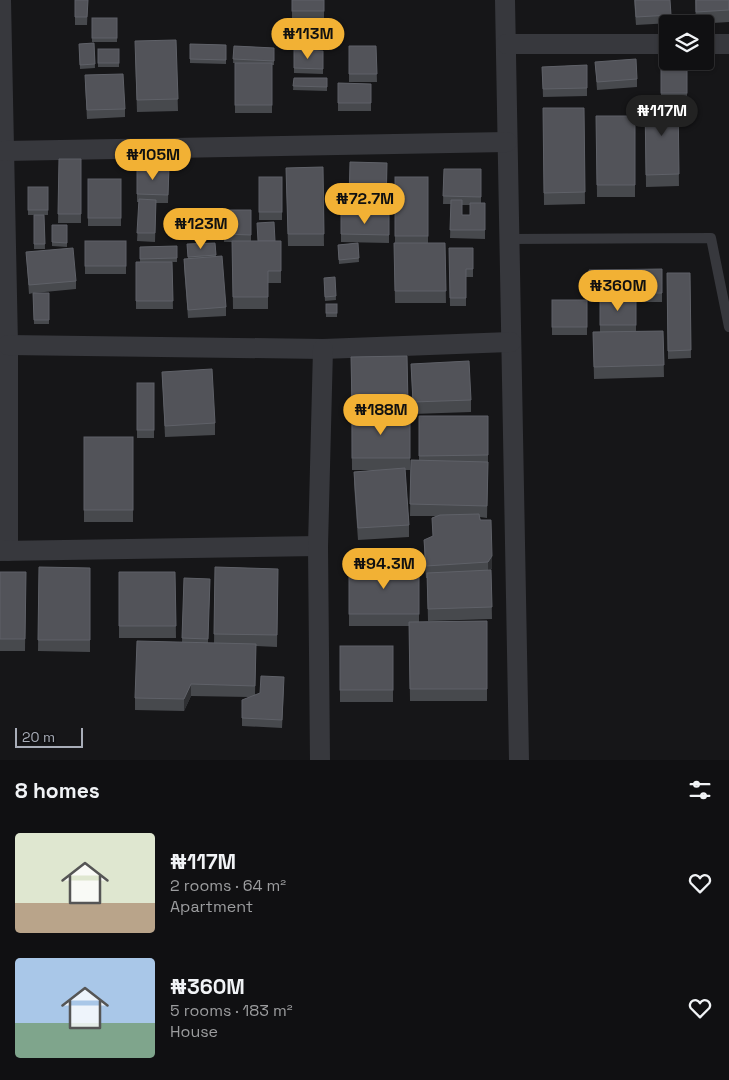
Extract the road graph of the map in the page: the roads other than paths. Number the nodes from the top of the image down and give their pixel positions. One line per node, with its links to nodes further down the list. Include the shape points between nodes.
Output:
1 (1, 0): 8 (street)
2 (505, 0): 3 (street)
3 (506, 44): 4 (street); 7 (street)
4 (659, 44)
5 (714, 44): 6 (street)
6 (729, 44)
7 (507, 142): 8 (street); 9 (street)
8 (4, 151): 12 (street)
9 (509, 239): 10 (lane, via 711,238); 11 (street)
10 (729, 327)
11 (511, 342): 13 (street); 17 (street)
12 (8, 345): 13 (street); 15 (street)
13 (323, 349): 14 (street)
14 (318, 546): 15 (street); 16 (street)
15 (4, 551)
16 (320, 760)
17 (519, 760)

